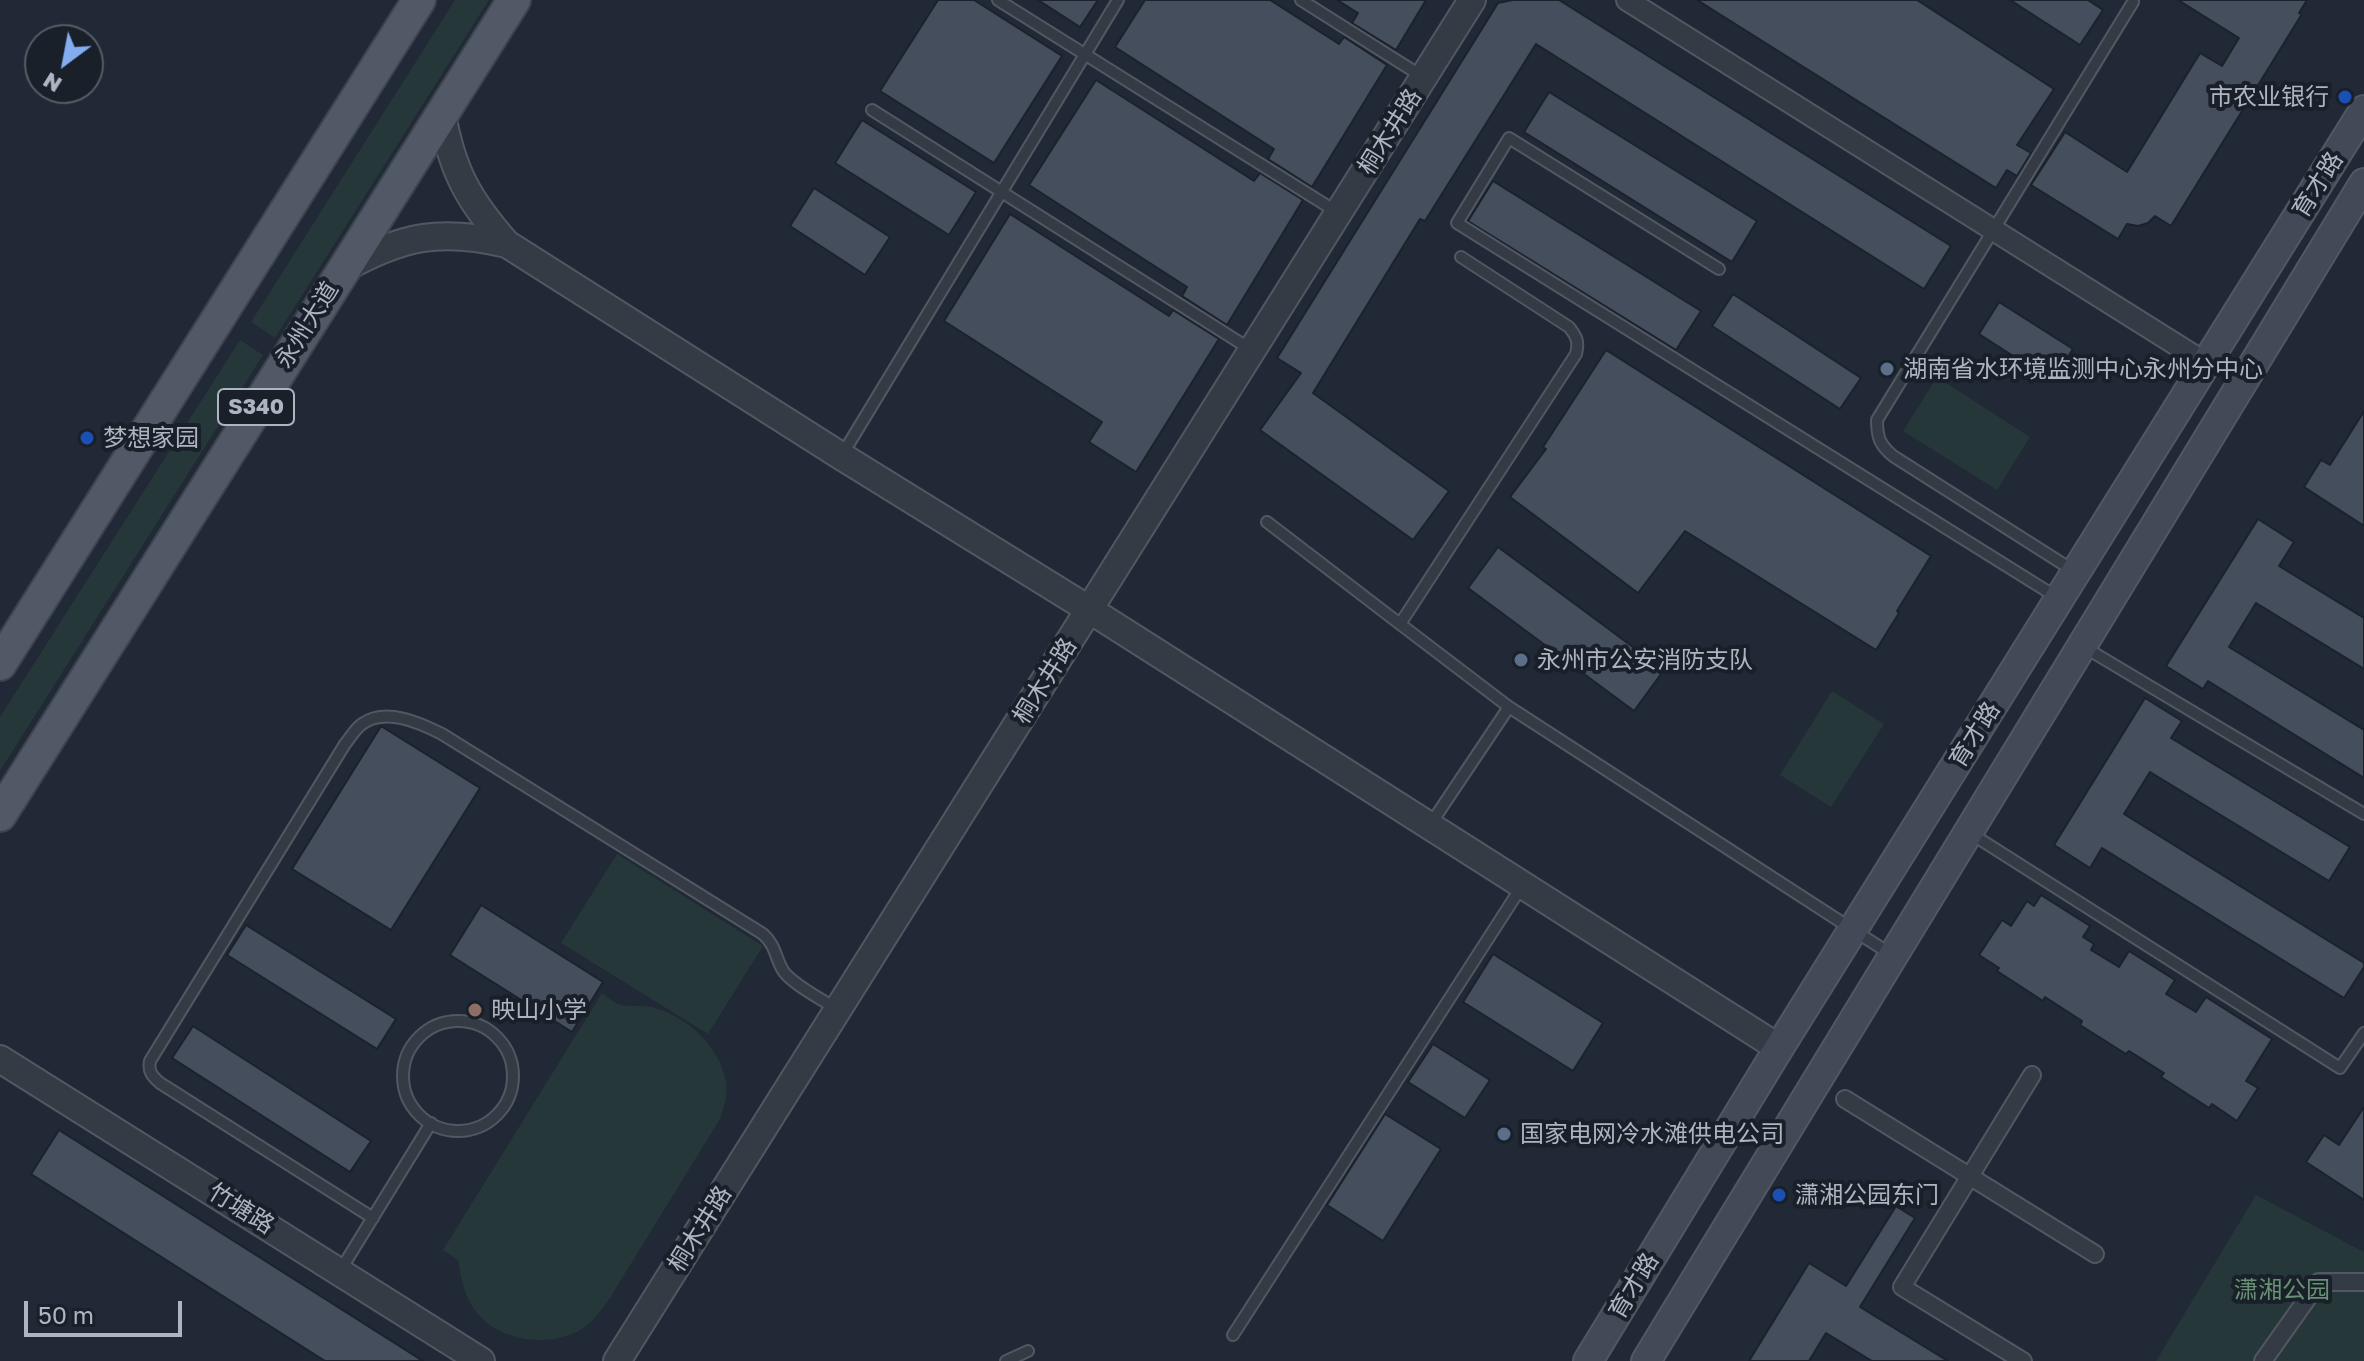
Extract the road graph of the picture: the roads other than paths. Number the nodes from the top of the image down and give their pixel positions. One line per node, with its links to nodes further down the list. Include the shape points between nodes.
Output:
1 (419, 0): 31 (main road)
2 (514, 0): 13 (main road, 永州大道 / S340)
3 (998, 0): 9 (lane)
4 (1118, 0): 9 (lane)
5 (1301, 0): 10 (lane)
6 (1472, 0): 10 (street, 桐木井路)
7 (1627, 0): 17 (street)
8 (2133, 2): 17 (lane)
9 (1085, 54): 15 (lane); 16 (lane)
10 (1424, 78): 16 (street, 桐木井路)
11 (872, 110): 15 (lane)
12 (2364, 110): 23 (main road, 育才路)
13 (442, 114): 18 (street, via 466,191); 20 (main road, 永州大道 / S340)
14 (2364, 183): 30 (main road, 育才路)
15 (1001, 191): 22 (lane); 24 (lane)
16 (1339, 213): 22 (street, 桐木井路)
17 (1995, 230): 23 (street); 26 (lane, via 1885,405 1877,434 1893,456)
18 (507, 244): 20 (street, via 440,236 375,251); 24 (street)
19 (1461, 257): 29 (lane, via 1569,327 1579,345)
20 (343, 269): 34 (main road, 永州大道 / S340)
21 (1719, 269): 27 (lane, via 1509,138 1457,223)
22 (1252, 351): 28 (street, 桐木井路)
23 (2207, 364): 26 (main road, 育才路)
24 (841, 456): 28 (street)
25 (1267, 522): 29 (lane)
26 (2076, 572): 27 (main road, 育才路)
27 (2059, 599): 38 (main road, 育才路)
28 (1090, 610): 35 (street); 40 (street, 桐木井路)
29 (1400, 624): 32 (lane)
30 (2082, 646): 33 (lane); 36 (main road, 育才路)
31 (0, 664)
32 (1509, 707): 35 (lane); 38 (lane)
33 (2364, 814)
34 (0, 815)
35 (1429, 827): 37 (street)
36 (1969, 832): 39 (main road, 育才路); 41 (lane, via 2340,1068)
37 (1522, 886): 42 (street); 52 (lane)
38 (1853, 930): 39 (lane); 42 (main road, 育才路)
39 (1894, 956): 58 (main road, 育才路)
40 (838, 1010): 48 (lane, via 789,977 763,934 442,734 401,719 380,717 361,724 149,1069 160,1083); 55 (street, 桐木井路)
41 (2364, 1033)
42 (1779, 1048): 57 (main road, 育才路)
43 (0, 1059): 50 (street, 竹塘路)
44 (2032, 1075): 47 (street)
45 (1845, 1099): 47 (street)
46 (431, 1123): 46 (lane, via 459,1131 477,1128 505,1104 513,1068 496,1035 481,1025 446,1022 429,1028 406,1055 404,1090); 48 (lane)
47 (1970, 1176): 49 (street); 59 (street, via 1902,1287)
48 (373, 1218): 50 (lane)
49 (2095, 1254)
50 (340, 1271): 54 (street, 竹塘路)
51 (2364, 1282): 60 (street, via 2319,1282)
52 (1233, 1335)
53 (1028, 1351): 56 (lane)
54 (481, 1361)
55 (617, 1361)
56 (1006, 1361)
57 (1588, 1361)
58 (1646, 1361)
59 (2023, 1361)
60 (2263, 1361)

